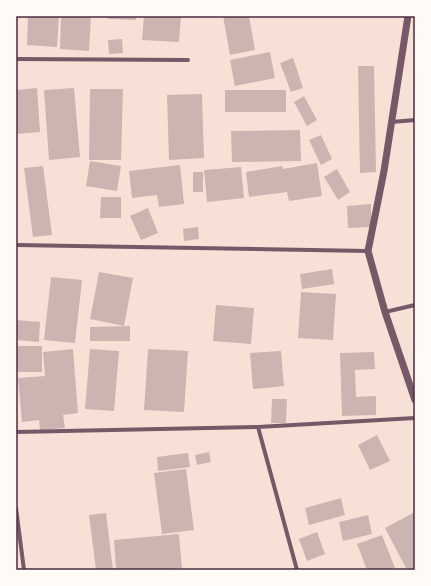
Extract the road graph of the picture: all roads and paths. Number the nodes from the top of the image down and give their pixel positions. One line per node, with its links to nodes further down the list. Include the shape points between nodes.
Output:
1 (408, 16): 5 (street)
2 (16, 59): 3 (street)
3 (188, 60)
4 (415, 120): 5 (street)
5 (391, 122): 7 (street)
6 (16, 245): 7 (street)
7 (368, 251): 9 (street)
8 (415, 305): 9 (street)
9 (385, 312): 10 (street)
10 (415, 400)
11 (415, 418): 12 (street)
12 (258, 427): 13 (street); 16 (street)
13 (16, 432)
14 (16, 508): 15 (street)
15 (24, 570)
16 (297, 570)

